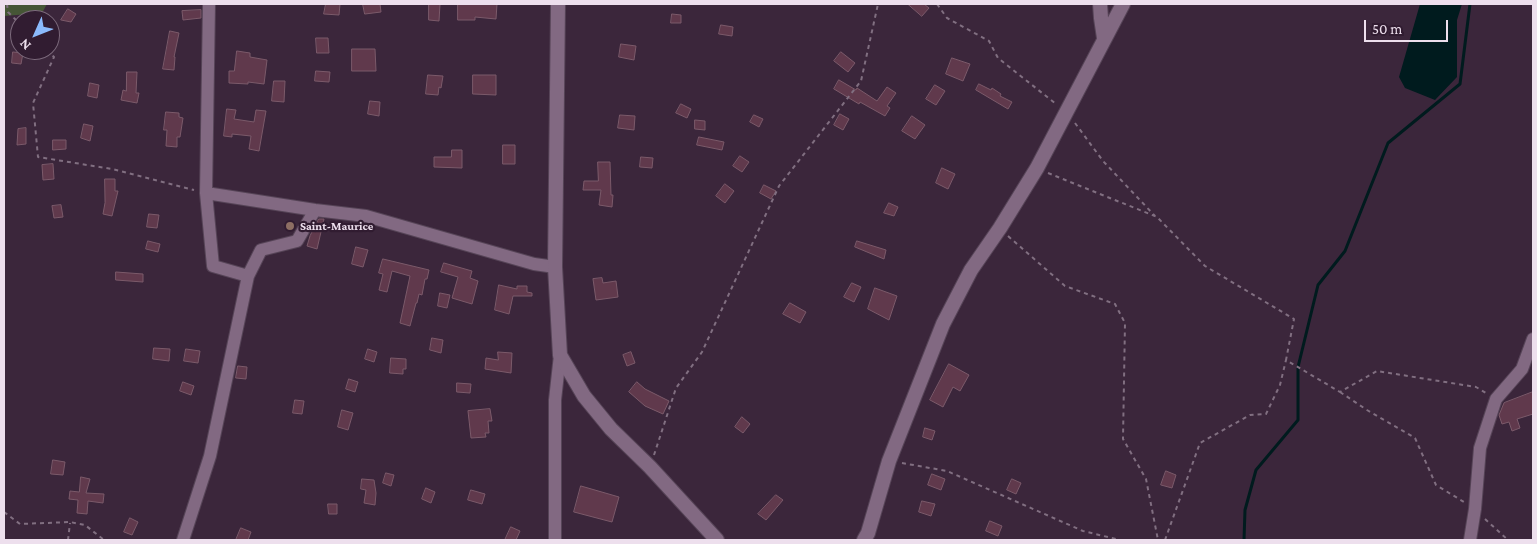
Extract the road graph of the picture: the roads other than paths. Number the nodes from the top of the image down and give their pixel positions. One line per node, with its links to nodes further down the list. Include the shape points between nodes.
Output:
1 (209, 4): 6 (street)
2 (558, 4): 8 (street)
3 (1100, 4): 5 (street)
4 (1123, 4): 5 (street)
5 (1104, 38): 15 (street, via 1037,168 971,270 943,324 889,461)
6 (206, 193): 7 (street); 9 (street, via 214,266)
7 (315, 210): 8 (street, via 366,216 534,264); 9 (street, via 297,241 261,250)
8 (556, 267): 11 (street)
9 (248, 276): 12 (street, via 210,456)
10 (1533, 339): 16 (street, via 1522,369 1496,399 1480,448)
11 (560, 355): 13 (street, via 555,400); 14 (street, via 584,396 611,429)
12 (182, 540)
13 (555, 540)
14 (717, 540)
15 (864, 540)
16 (1470, 540)

